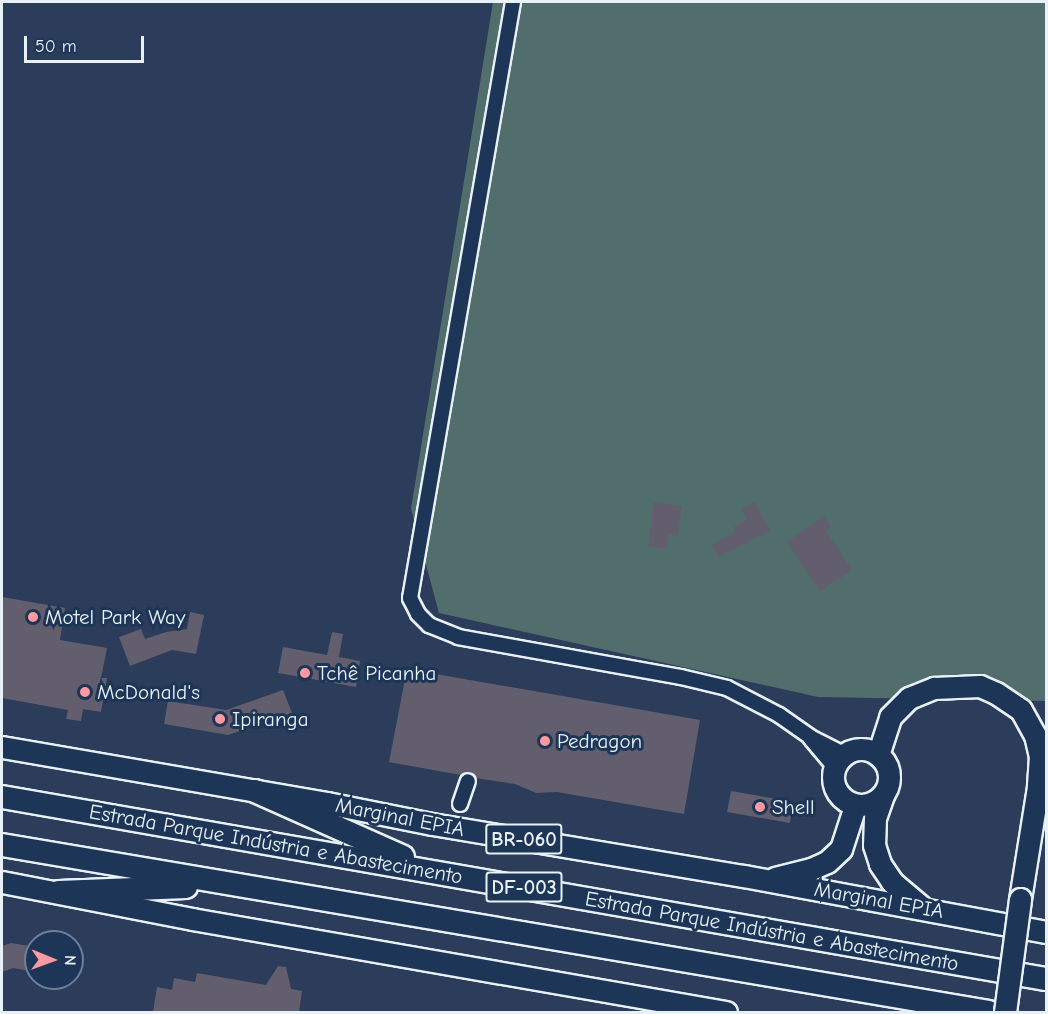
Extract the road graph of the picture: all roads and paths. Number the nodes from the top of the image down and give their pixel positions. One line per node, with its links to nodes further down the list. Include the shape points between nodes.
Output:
1 (513, 2): 4 (street, via 410,598 418,614 441,633 727,688 778,715)
2 (2, 747): 6 (main road, Marginal EPIA / BR-060)
3 (878, 754): 4 (main road, via 855,749); 7 (main road, via 889,774); 22 (main road, bridge, via 890,717 909,698 934,688 980,686 996,693 1020,710 1035,735 1040,756 1038,787)
4 (839, 760): 10 (main road, via 832,779 835,791 843,801)
5 (468, 781): 9 (street)
6 (255, 792): 12 (highway); 13 (main road, Marginal EPIA / BR-060)
7 (883, 795): 10 (main road, via 866,806); 17 (main road, via 875,818 874,845 880,864 892,882)
8 (2, 797): 12 (highway, Estrada Parque Indústria e Abastecimento / DF-003)
9 (460, 804)
10 (855, 806): 13 (main road, via 841,849 827,862)
11 (2, 845): 15 (highway, Estrada Parque Indústria e Abastecimento / DF-003)
12 (435, 871): 19 (highway, Estrada Parque Indústria e Abastecimento / DF-003)
13 (766, 880): 17 (main road, Marginal EPIA / BR-060)
14 (2, 882): 16 (main road)
15 (230, 885): 16 (highway); 21 (highway, Estrada Parque Indústria e Abastecimento / DF-003)
16 (59, 892): 20 (main road, via 192,919)
17 (924, 908): 18 (main road, Marginal EPIA / BR-060)
18 (1047, 932)
19 (1047, 979)
20 (726, 1012)
21 (988, 1012)
22 (1005, 1012)

